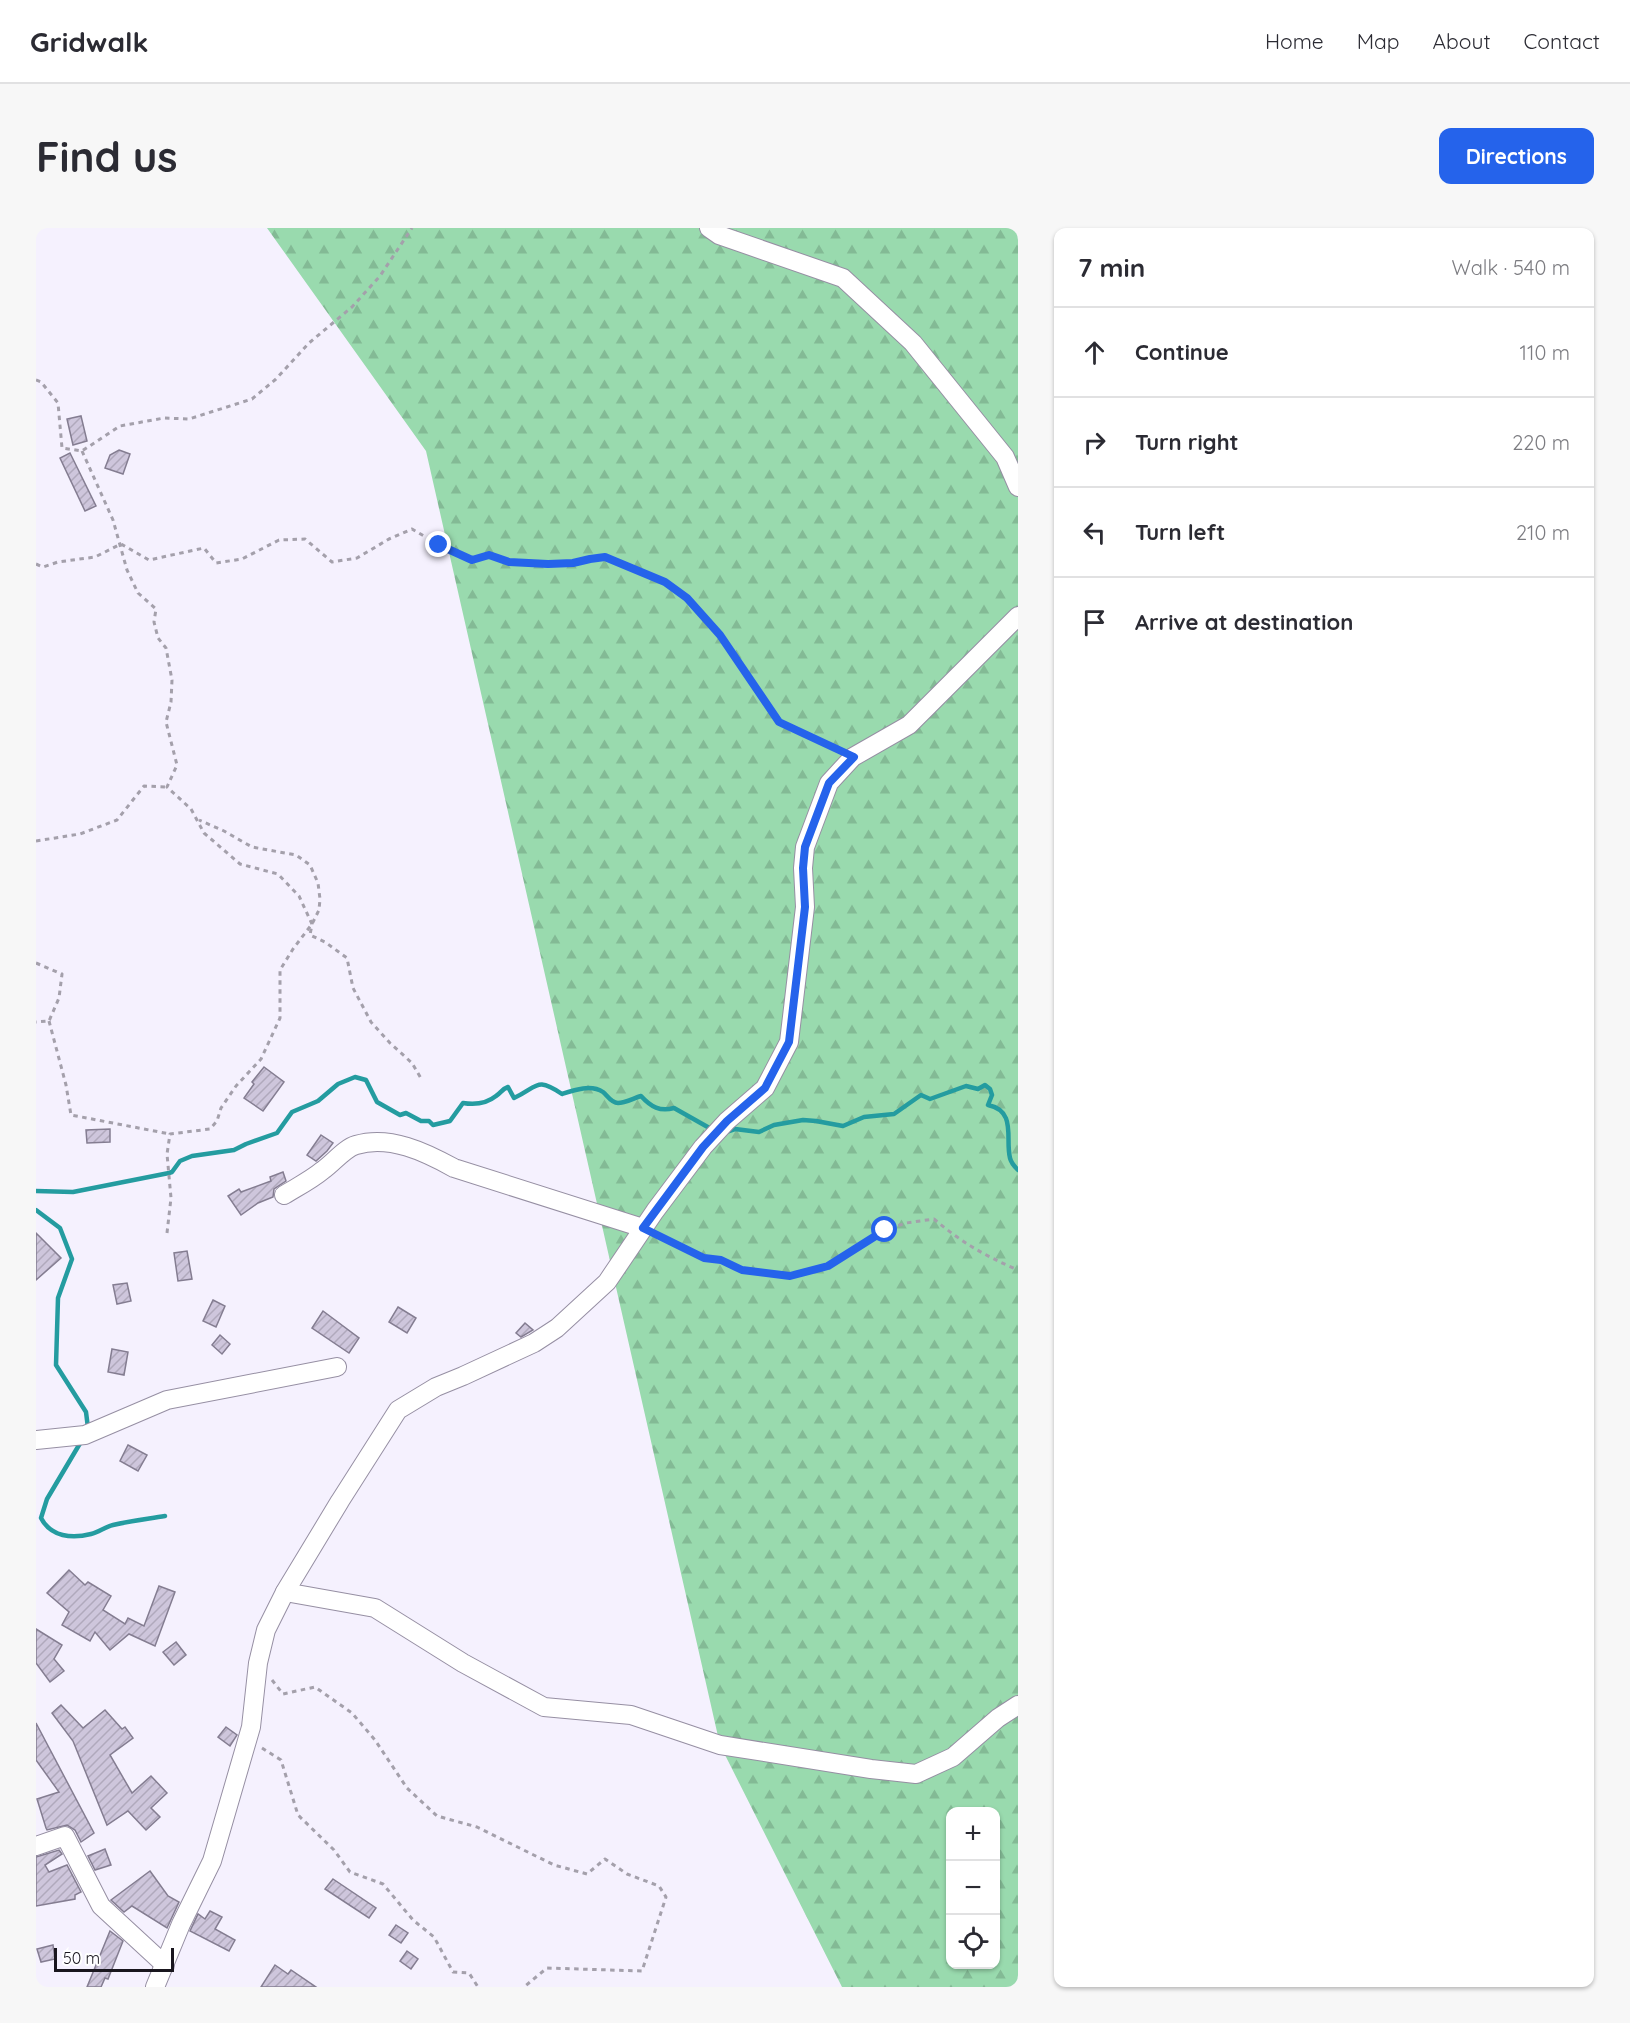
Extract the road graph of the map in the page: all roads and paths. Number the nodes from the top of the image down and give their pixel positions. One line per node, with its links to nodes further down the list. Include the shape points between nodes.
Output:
1 (412, 228): 4 (path, via 380,276 352,307 252,399 189,419 164,418 120,426)
2 (709, 228): 5 (street, via 719,235 843,278 913,343 1005,457)
3 (36, 380): 4 (path, via 58,404 62,448)
4 (82, 451): 6 (path)
5 (1018, 487)
6 (121, 544): 7 (path, via 95,558 43,567); 9 (path, via 149,560 204,548 216,563 242,559 279,540 305,539 332,562 357,558 412,529 472,560 489,555 509,562 556,564 605,557 665,582 687,598 720,635 779,722); 10 (path, via 138,593 156,609 158,638 166,648 172,680 166,722 177,765)
7 (36, 564)
8 (1018, 616): 9 (street, via 909,725)
9 (854, 757): 20 (street, via 829,783 805,847 805,907 789,1042 765,1088 703,1147)
10 (167, 787): 11 (path); 12 (path, via 144,786 117,820 80,834)
11 (197, 820): 13 (path, via 204,833 240,864 278,874 299,896); 13 (path, via 252,847 296,855 310,865 320,899)
12 (36, 841)
13 (312, 924): 17 (path, via 310,935 347,958 353,988 371,1022 412,1063); 18 (path, via 280,970 280,1018 261,1059 236,1086 210,1129)
14 (36, 963): 15 (path, via 62,974 59,998)
15 (49, 1021): 16 (path); 18 (path, via 71,1115)
16 (36, 1022)
17 (422, 1080)
18 (170, 1134): 21 (path)
19 (284, 1195): 20 (street, via 354,1145 379,1142 404,1146 454,1168)
20 (643, 1228): 22 (path, via 704,1258 721,1260 742,1270 790,1276 828,1266 885,1230 934,1219 959,1240); 25 (street, via 607,1282 557,1328 534,1343 436,1387 398,1410)
21 (167, 1233)
22 (1018, 1270)
23 (337, 1367): 24 (street, via 167,1400 85,1435)
24 (36, 1440)
25 (285, 1592): 26 (street, via 266,1630); 27 (street, via 375,1608 544,1707 631,1715 720,1745 871,1769 916,1774 953,1757)
26 (258, 1663): 28 (street); 33 (path, via 283,1694 315,1687 352,1713 407,1788 436,1816 477,1827 554,1865 587,1874 605,1859 627,1874 659,1886 666,1897 642,1971 547,1968)
27 (1018, 1705)
28 (247, 1740): 30 (street, via 212,1861); 32 (path, via 281,1760 298,1815 334,1850 350,1872 383,1884 434,1937 453,1972 469,1973)
29 (36, 1846): 30 (street, via 65,1836 101,1906)
30 (165, 1965): 31 (street)
31 (155, 1987)
32 (478, 1987)
33 (524, 1987)

